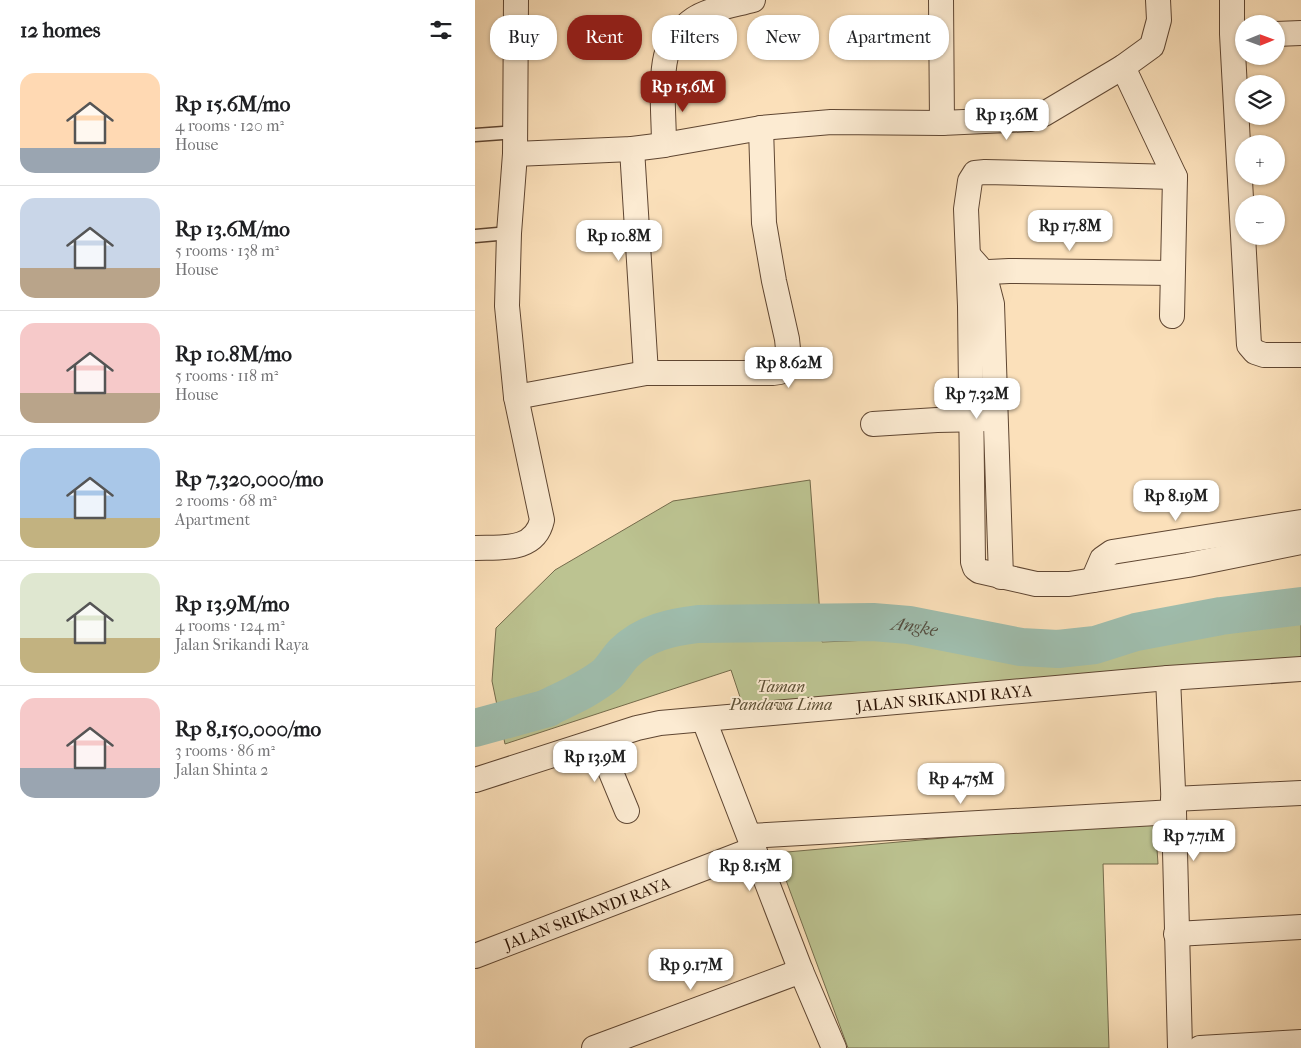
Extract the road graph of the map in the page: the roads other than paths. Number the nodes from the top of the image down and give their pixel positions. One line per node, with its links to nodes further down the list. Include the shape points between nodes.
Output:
1 (516, 0): 14 (street)
2 (753, 0): 15 (street, via 720,8 694,19 677,34 666,55 663,80)
3 (941, 0): 11 (street)
4 (1158, 0): 10 (street, via 1159,20 1153,46)
5 (1232, 0): 6 (street)
6 (1235, 17)
7 (1301, 33): 8 (street)
8 (1285, 34)
9 (1239, 65): 23 (street, via 1249,345 1255,352 1265,355)
10 (1123, 67): 11 (street, via 1030,119); 17 (street)
11 (942, 123): 12 (street, via 831,122)
12 (761, 128): 15 (street); 24 (street, via 764,223 787,339 789,359 786,368 773,373)
13 (475, 135): 14 (lane)
14 (515, 143): 16 (street); 18 (street)
15 (664, 145): 16 (street)
16 (632, 149): 24 (street)
17 (1175, 177): 20 (street, via 975,173 970,181 966,209 967,246); 21 (street)
18 (509, 234): 19 (lane); 25 (street, via 507,306)
19 (475, 236)
20 (974, 267): 21 (street, via 1009,271); 26 (street); 27 (street, via 992,304)
21 (1172, 273): 22 (street)
22 (1172, 316)
23 (1301, 355)
24 (646, 373): 25 (street)
25 (516, 397): 31 (street, via 541,510 540,529 525,544)
26 (972, 418): 27 (street); 28 (street); 32 (street, via 973,562 979,571)
27 (996, 420): 32 (street)
28 (873, 424)
29 (1301, 522): 33 (street, via 1112,552 1102,559)
30 (1301, 542): 33 (street)
31 (475, 548)
32 (1001, 577): 33 (street, via 1036,584)
33 (1093, 580)
34 (1301, 669): 35 (street, JALAN SRIKANDI RAYA)
35 (1168, 678): 36 (street, JALAN SRIKANDI RAYA); 40 (street)
36 (705, 720): 37 (street, JALAN SRIKANDI RAYA, via 660,723); 42 (street)
37 (598, 741): 38 (street, JALAN SRIKANDI RAYA); 41 (street)
38 (475, 780)
39 (1301, 793): 40 (street, JALAN SRIKANDI RAYA)
40 (1174, 806): 42 (street, JALAN SRIKANDI RAYA); 44 (street)
41 (627, 811)
42 (752, 843): 45 (street, JALAN SRIKANDI RAYA); 46 (street)
43 (1301, 927): 44 (street)
44 (1176, 934): 50 (street)
45 (475, 956)
46 (801, 971): 48 (street); 49 (street)
47 (1301, 1042): 51 (street)
48 (594, 1048)
49 (834, 1048)
50 (1179, 1048)
51 (1200, 1048)

